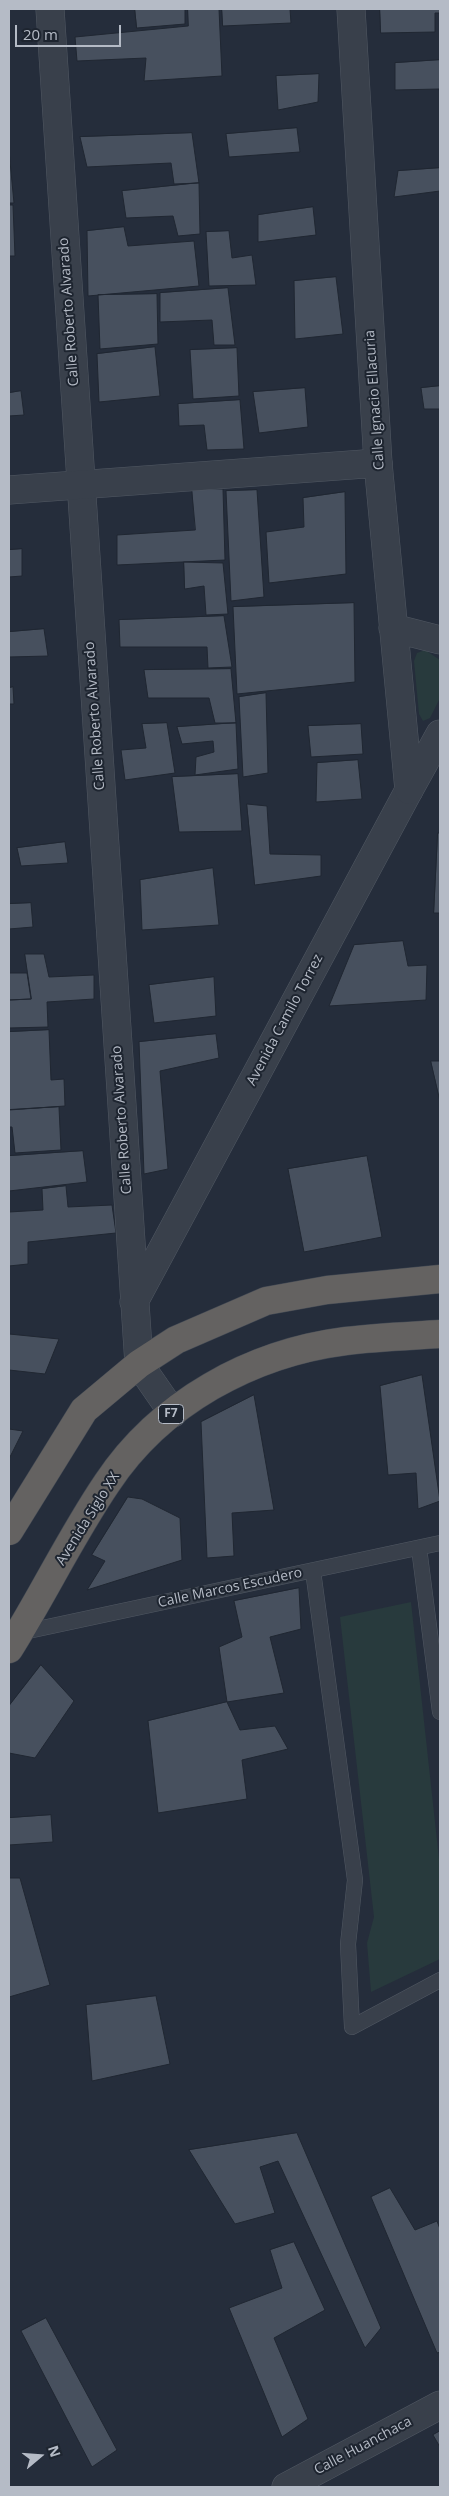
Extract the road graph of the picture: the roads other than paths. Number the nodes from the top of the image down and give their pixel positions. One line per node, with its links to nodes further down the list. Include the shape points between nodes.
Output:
1 (50, 9): 4 (street, Calle Roberto Alvarado)
2 (351, 9): 3 (street, Calle Ignacio Ellacuria)
3 (378, 463): 4 (street); 6 (street, Calle Ignacio Ellacuria)
4 (80, 484): 5 (street); 11 (street, Calle Roberto Alvarado)
5 (9, 490)
6 (393, 628): 7 (street); 9 (street, Calle Ignacio Ellacuria)
7 (440, 640)
8 (439, 740): 9 (street, Avenida Camilo Torrez)
9 (409, 790): 11 (street, Avenida Camilo Torrez)
10 (440, 1279): 13 (highway, via 327,1290 266,1301 176,1340)
11 (134, 1302): 13 (street, Calle Roberto Alvarado)
12 (440, 1334): 14 (highway, Avenida Siglo XX / F7, via 345,1341 272,1357 214,1382)
13 (139, 1364): 14 (street); 15 (highway, via 84,1410)
14 (173, 1413): 19 (highway, Avenida Siglo XX / F7, via 154,1427 107,1482)
15 (9, 1531)
16 (440, 1543): 17 (lane, Calle Marcos Escudero)
17 (419, 1548): 18 (lane, Calle Marcos Escudero); 20 (lane)
18 (312, 1571): 19 (lane, Calle Marcos Escudero); 21 (lane, via 354,1880 348,1944 352,2027)
19 (14, 1641)
20 (440, 1712)
21 (440, 1980)
22 (440, 2405): 23 (street, Calle Huanchaca)
23 (286, 2487)

